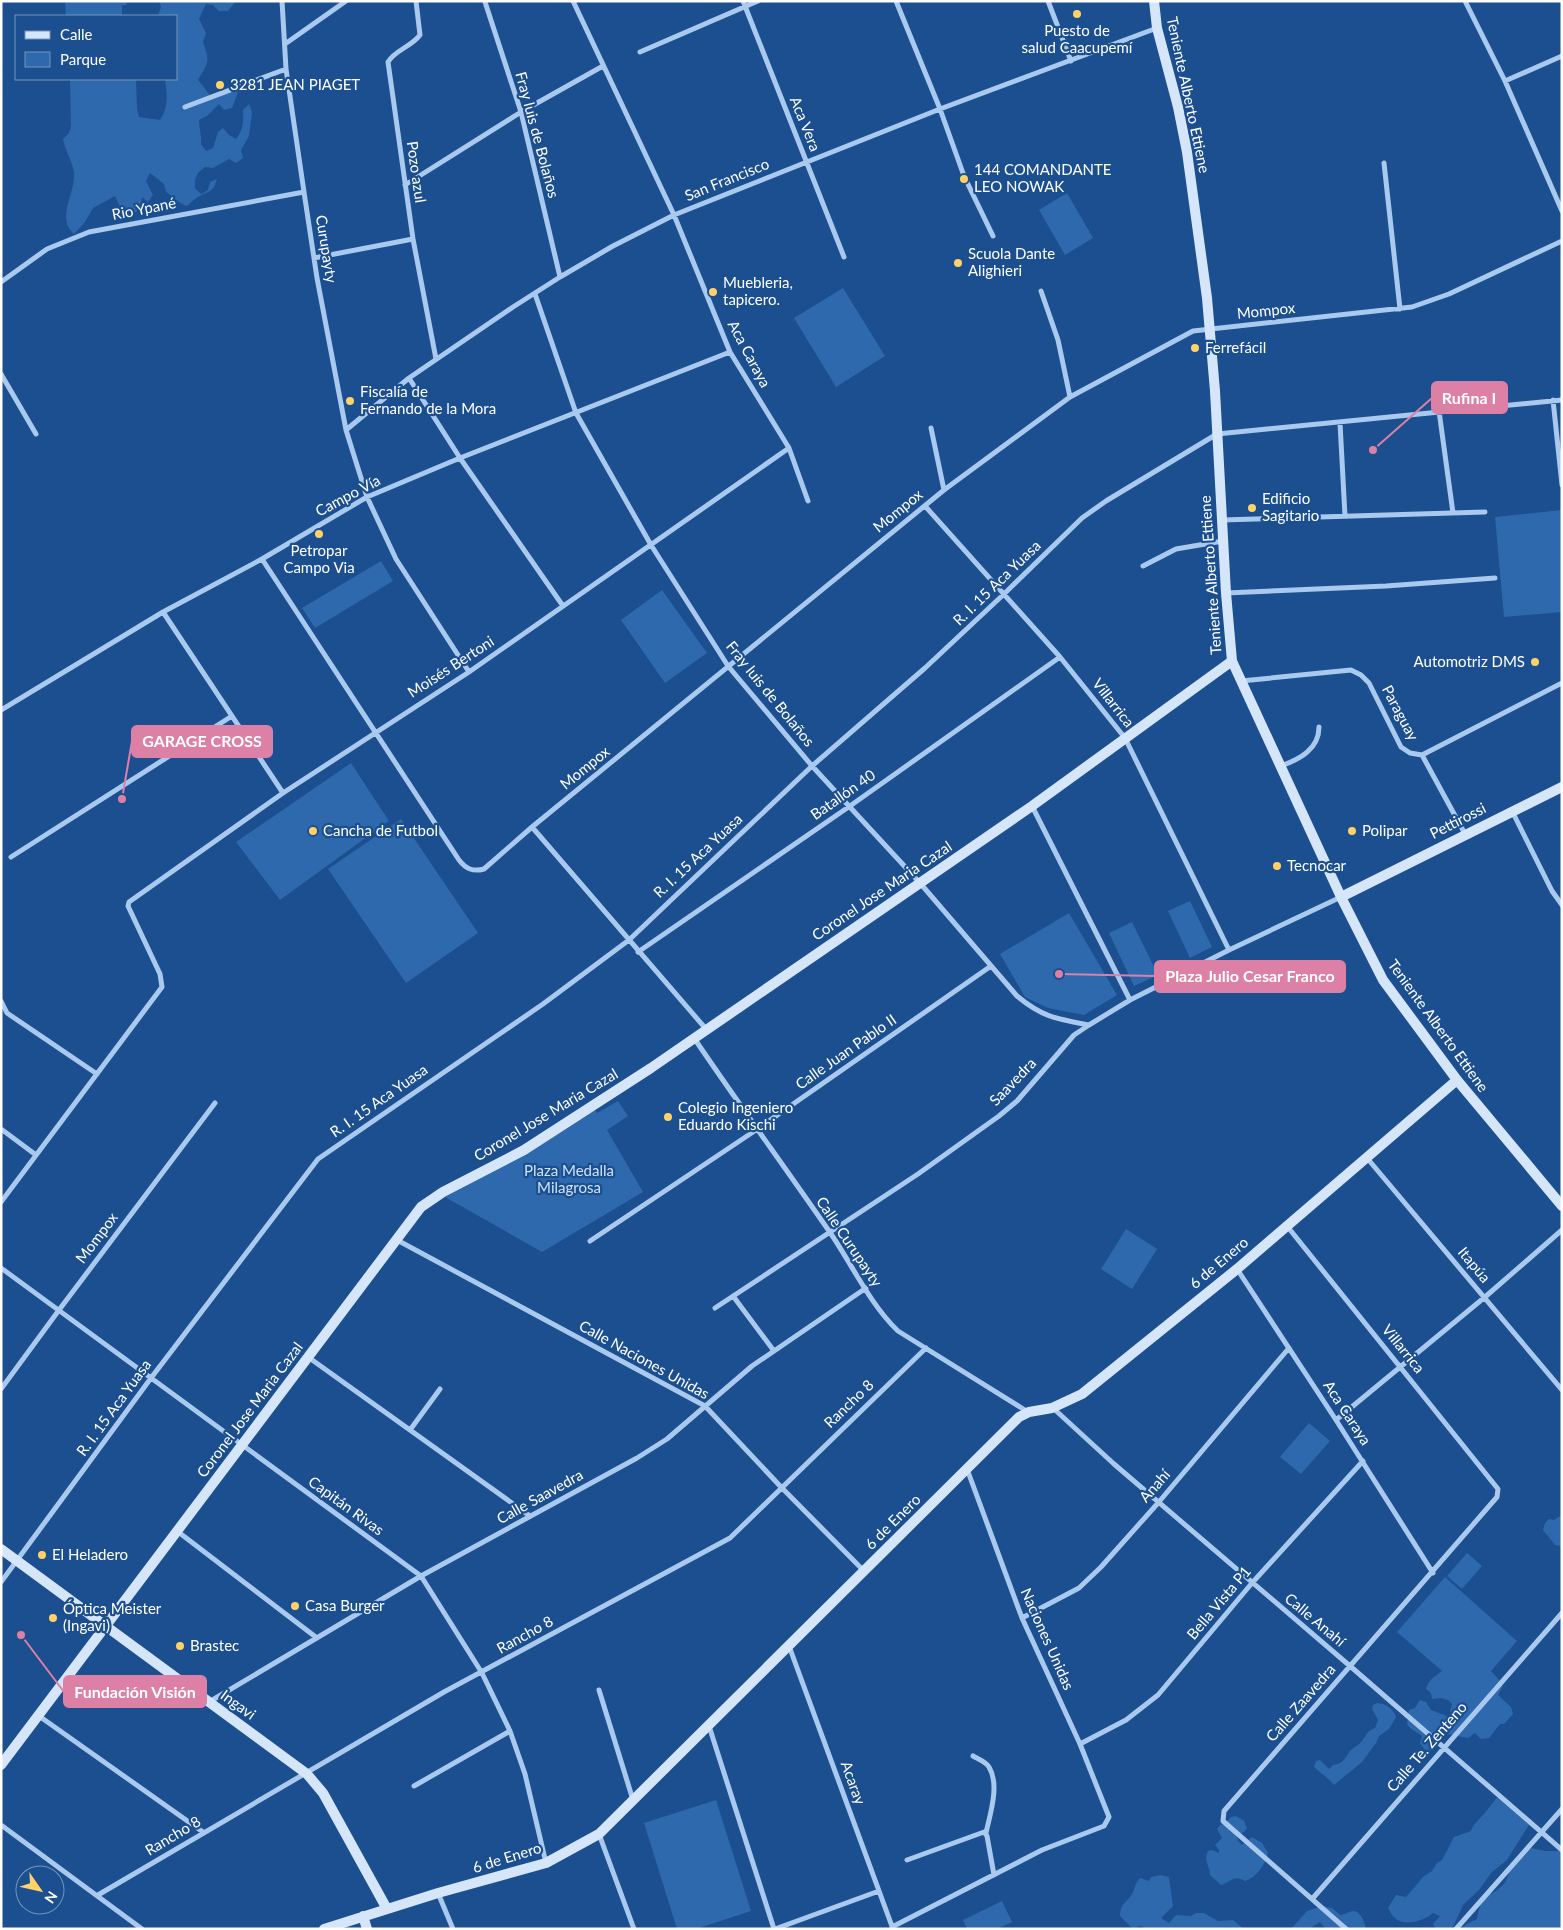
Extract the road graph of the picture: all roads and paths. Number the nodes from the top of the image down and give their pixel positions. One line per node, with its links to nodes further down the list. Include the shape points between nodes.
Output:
1 (282, 1): 13 (street, Curupayty)
2 (346, 1): 13 (street)
3 (416, 1): 25 (street, Pozo azul, via 420,35 391,56 388,62)
4 (573, 1): 17 (street, Aca Caraya)
5 (758, 1): 11 (street)
6 (896, 1): 21 (street)
7 (1048, 1): 16 (street)
8 (1154, 1): 12 (main road, Teniente Alberto Ettiene)
9 (1465, 1): 19 (street)
10 (484, 2): 22 (street, Fray luis de Bolaños)
11 (744, 4): 14 (street); 23 (street, Aca Vera)
12 (1157, 28): 16 (street, San Francisco); 39 (main road, Teniente Alberto Ettiene, via 1187,152)
13 (286, 44): 18 (street, Curupayty)
14 (640, 52)
15 (1562, 56): 19 (street)
16 (1071, 61): 21 (street, San Francisco)
17 (602, 66): 22 (street); 28 (street, Aca Caraya)
18 (286, 69): 20 (street); 26 (street, Curupayty)
19 (1505, 80): 27 (street)
20 (185, 107)
21 (940, 109): 23 (street, San Francisco); 29 (street, via 964,176)
22 (521, 112): 25 (street); 34 (street, Fray luis de Bolaños)
23 (807, 162): 28 (street, San Francisco); 32 (street, Aca Vera)
24 (1384, 163): 38 (street)
25 (405, 186): 30 (street, Pozo azul)
26 (304, 192): 33 (street, Curupayty); 35 (street, Rio Ypané, via 89,232 48,249)
27 (1562, 211)
28 (674, 215): 34 (street, San Francisco); 40 (street, Aca Caraya)
29 (993, 236)
30 (413, 238): 33 (street); 41 (street, Pozo azul)
31 (1562, 241): 38 (street, Mompox, via 1448,294)
32 (844, 257)
33 (314, 258): 51 (street, Curupayty)
34 (560, 277): 37 (street, San Francisco)
35 (1, 282)
36 (1041, 291): 44 (street, via 1058,340)
37 (535, 294): 41 (street, San Francisco); 48 (street, Fray luis de Bolaños)
38 (1400, 309): 39 (street, Mompox)
39 (1209, 330): 44 (street, Mompox, via 1193,331); 53 (main road, Teniente Alberto Ettiene)
40 (730, 352): 48 (street, Campo Vía); 54 (street, Aca Caraya)
41 (436, 359): 43 (street, San Francisco)
42 (1, 374): 52 (street)
43 (410, 378): 51 (street, San Francisco); 55 (street)
44 (1070, 397): 57 (street, Mompox)
45 (1553, 400): 46 (street, R. I. 15 Aca Yuasa); 47 (street, R. I. 15 Aca Yuasa); 56 (street)
46 (1562, 400)
47 (1439, 411): 49 (street, R. I. 15 Aca Yuasa); 62 (street)
48 (576, 414): 55 (street, Campo Vía); 66 (street, Fray luis de Bolaños)
49 (1340, 423): 53 (street, R. I. 15 Aca Yuasa); 63 (street)
50 (931, 428): 57 (street)
51 (346, 430): 58 (street, Curupayty)
52 (36, 434)
53 (1218, 434): 64 (main road, Teniente Alberto Ettiene); 71 (street, R. I. 15 Aca Yuasa, via 1106,500 1082,518)
54 (789, 448): 59 (street, Aca Caraya); 66 (street, Moisés Bertoni)
55 (460, 458): 58 (street, Campo Vía); 72 (street)
56 (1562, 485)
57 (944, 490): 60 (street, Mompox)
58 (368, 497): 67 (street, Campo Vía); 77 (street, Curupayty, via 396,559)
59 (808, 501)
60 (925, 506): 71 (street, Villarrica); 76 (street, Mompox)
61 (1485, 512): 62 (street)
62 (1453, 513): 63 (street)
63 (1346, 516): 64 (street)
64 (1222, 520): 65 (main road, Teniente Alberto Ettiene)
65 (1223, 541): 68 (street, via 1176,549); 70 (main road, Teniente Alberto Ettiene)
66 (651, 545): 72 (street, Moisés Bertoni); 76 (street, Fray luis de Bolaños)
67 (262, 559): 73 (street, Campo Vía); 83 (street, Mompox)
68 (1143, 566)
69 (1495, 578): 70 (street)
70 (1226, 593): 75 (main road, Teniente Alberto Ettiene)
71 (1004, 594): 74 (street, Villarrica); 86 (street, R. I. 15 Aca Yuasa)
72 (563, 606): 77 (street, Moisés Bertoni)
73 (163, 612): 80 (street, Campo Vía); 81 (street)
74 (1060, 657): 84 (street, Villarrica); 90 (street, Batallón 40)
75 (1232, 661): 78 (main road, Teniente Alberto Ettiene); 84 (main road, Coronel Jose Maria Cazal)
76 (728, 666): 86 (street, Fray luis de Bolaños); 93 (street, Mompox)
77 (469, 672): 83 (street, Moisés Bertoni)
78 (1240, 681): 85 (street, Paraguay, via 1351,670 1369,682 1401,747); 87 (main road, Teniente Alberto Ettiene)
79 (1562, 683): 85 (street)
80 (1, 710)
81 (232, 716): 89 (street); 95 (street)
82 (1319, 727): 87 (street, via 1319,738 1307,753)
83 (376, 731): 89 (street, Moisés Bertoni); 93 (street, Mompox, via 464,866 477,871 484,869)
84 (1125, 738): 91 (main road, Coronel Jose Maria Cazal); 100 (street, Villarrica)
85 (1422, 755): 94 (street, Paraguay)
86 (812, 766): 90 (street, Fray luis de Bolaños); 99 (street, R. I. 15 Aca Yuasa)
87 (1280, 766): 97 (main road, Teniente Alberto Ettiene)
88 (1562, 786): 92 (main road, Pettirossi)
89 (283, 793): 108 (street, Moisés Bertoni, via 129,902 128,906 160,974 162,987)
90 (850, 806): 96 (street, Fray luis de Bolaños); 101 (street, Batallón 40)
91 (1032, 806): 96 (main road, Coronel Jose Maria Cazal); 103 (street)
92 (1512, 810): 94 (main road, Pettirossi); 98 (street)
93 (532, 827): 99 (street)
94 (1465, 834): 97 (main road, Pettirossi)
95 (11, 857)
96 (920, 883): 102 (street, Fray luis de Bolaños); 106 (main road, Coronel Jose Maria Cazal)
97 (1341, 897): 100 (street, Saavedra); 109 (main road, Teniente Alberto Ettiene, via 1383,980)
98 (1561, 902)
99 (629, 940): 101 (street); 134 (street, R. I. 15 Aca Yuasa, via 543,1004 318,1159)
100 (1229, 950): 103 (street, Saavedra)
101 (638, 952): 106 (street)
102 (990, 966): 105 (street, Fray luis de Bolaños, via 1031,1008 1043,1015); 112 (street, Calle Juan Pablo II)
103 (1130, 1000): 105 (street, Saavedra)
104 (1, 1001): 108 (street, via 7,1013)
105 (1088, 1025): 119 (street, Saavedra, via 1074,1035 1000,1116)
106 (706, 1029): 107 (main road, Coronel Jose Maria Cazal)
107 (694, 1038): 112 (street, Calle Curupayty); 120 (main road, Coronel Jose Maria Cazal, via 524,1150 428,1202)
108 (97, 1074): 113 (street)
109 (1457, 1080): 114 (main road, 6 de Enero); 116 (main road, Teniente Alberto Ettiene)
110 (215, 1103): 128 (street, Mompox)
111 (1, 1129): 113 (street)
112 (756, 1130): 119 (street, Calle Curupayty); 121 (street, Calle Juan Pablo II)
113 (36, 1155): 115 (street)
114 (1367, 1158): 117 (main road, 6 de Enero); 126 (street, Itapúa)
115 (1, 1202)
116 (1562, 1206)
117 (1287, 1226): 123 (main road, 6 de Enero); 133 (street, Villarrica)
118 (1562, 1230): 126 (street)
119 (830, 1232): 124 (street, Calle Curupayty); 125 (street, Saavedra)
120 (396, 1240): 132 (main road, Coronel Jose Maria Cazal); 138 (street, Calle Naciones Unidas)
121 (590, 1241)
122 (1, 1268): 128 (street, Capitán Rivas)
123 (1237, 1269): 130 (street, Aca Caraya); 139 (main road, 6 de Enero, via 1082,1394)
124 (866, 1288): 129 (street, Calle Curupayty, via 885,1318 898,1331); 131 (street, Calle Saavedra)
125 (734, 1296): 127 (street, Saavedra); 131 (street)
126 (1485, 1298): 133 (street); 137 (street, Itapúa)
127 (715, 1308)
128 (59, 1310): 134 (street, Capitán Rivas); 135 (street, Mompox)
129 (926, 1348): 140 (street, Calle Curupayty); 146 (street, Rancho 8)
130 (1289, 1348): 141 (street, Aca Caraya); 148 (street, Anahí)
131 (774, 1351): 138 (street, Calle Saavedra)
132 (308, 1357): 142 (street); 143 (main road, Coronel Jose Maria Cazal)
133 (1400, 1366): 141 (street); 147 (street, Villarrica)
134 (151, 1378): 143 (street, Capitán Rivas); 152 (street, R. I. 15 Aca Yuasa)
135 (1, 1389)
136 (440, 1389): 142 (street)
137 (1562, 1390)
138 (705, 1406): 146 (street, Calle Naciones Unidas); 149 (street, Calle Saavedra, via 667,1439 637,1458)
139 (1052, 1408): 140 (main road, 6 de Enero); 148 (street, Calle Anahí)
140 (1029, 1412): 145 (main road, 6 de Enero, via 1019,1417)
141 (1336, 1420): 144 (street, Aca Caraya)
142 (410, 1430): 149 (street)
143 (242, 1445): 150 (main road, Coronel Jose Maria Cazal); 155 (street, Capitán Rivas)
144 (1363, 1461): 154 (street, Aca Caraya); 157 (street, Bella Vista P1)
145 (967, 1468): 153 (main road, 6 de Enero); 159 (street, Naciones Unidas)
146 (781, 1487): 153 (street, Calle Naciones Unidas); 164 (street, Rancho 8, via 730,1538)
147 (1498, 1489): 154 (street, Calle Zaavedra, via 1497,1498)
148 (1158, 1503): 157 (street, Calle Anahí); 159 (street, Anahí, via 1079,1588)
149 (530, 1516): 155 (street, Calle Saavedra)
150 (177, 1531): 160 (main road, Coronel Jose Maria Cazal); 161 (street)
151 (1, 1549): 152 (main road, Ingavi)
152 (17, 1561): 156 (street, R. I. 15 Aca Yuasa); 160 (main road, Ingavi)
153 (864, 1572): 162 (main road, 6 de Enero)
154 (1432, 1573): 163 (street, Calle Zaavedra)
155 (421, 1576): 161 (street, Calle Saavedra); 164 (street, Capitán Rivas)
156 (1, 1582)
157 (1252, 1583): 163 (street, Calle Anahí); 170 (street, Bella Vista P1, via 1158,1695 1126,1720)
158 (1562, 1613): 171 (street, Calle Te. Zenteno)
159 (1022, 1618): 170 (street, Naciones Unidas)
160 (106, 1626): 166 (main road, Ingavi); 167 (main road, Coronel Jose Maria Cazal)
161 (317, 1638): 166 (street, Calle Saavedra)
162 (789, 1646): 168 (main road, 6 de Enero); 187 (street, Acaray)
163 (1350, 1666): 171 (street, Calle Anahí); 190 (street, Calle Zaavedra, via 1224,1811 1224,1821)
164 (482, 1673): 169 (street, Capitán Rivas); 174 (street, Rancho 8, via 444,1692)
165 (599, 1690): 176 (street)
166 (209, 1702): 174 (main road, Ingavi)
167 (39, 1716): 173 (main road, Coronel Jose Maria Cazal); 179 (street)
168 (709, 1726): 176 (main road, 6 de Enero); 199 (street)
169 (510, 1730): 175 (street); 185 (street, Capitán Rivas, via 525,1774)
170 (1080, 1744): 186 (street, Naciones Unidas, via 1110,1817 1104,1826 1042,1850)
171 (1443, 1748): 181 (street, Calle Anahí); 190 (street, Calle Te. Zenteno)
172 (973, 1756): 180 (street, via 989,1767 993,1780)
173 (1, 1765)
174 (307, 1774): 179 (street, Rancho 8); 191 (main road, Ingavi, via 323,1793)
175 (414, 1786)
176 (633, 1800): 182 (main road, 6 de Enero)
177 (1562, 1809): 181 (street)
178 (1, 1824): 189 (street)
179 (203, 1832): 189 (street, Rancho 8)
180 (986, 1833): 184 (street); 186 (street)
181 (1541, 1833): 183 (street, Calle Anahí); 201 (street)
182 (599, 1834): 185 (main road, 6 de Enero); 198 (street)
183 (1562, 1850)
184 (907, 1860)
185 (546, 1863): 188 (main road, 6 de Enero)
186 (994, 1875): 193 (street)
187 (879, 1891): 193 (street, Acaray); 199 (street)
188 (438, 1893): 191 (main road, 6 de Enero); 197 (street)
189 (98, 1894): 194 (street)
190 (1313, 1898): 200 (street)
191 (387, 1909): 192 (main road, 6 de Enero)
192 (364, 1916): 195 (main road, 6 de Enero); 196 (main road)
193 (893, 1928)
194 (142, 1929)
195 (324, 1929)
196 (367, 1929)
197 (453, 1929)
198 (634, 1929)
199 (775, 1929)
200 (1346, 1929)
201 (1456, 1929)

